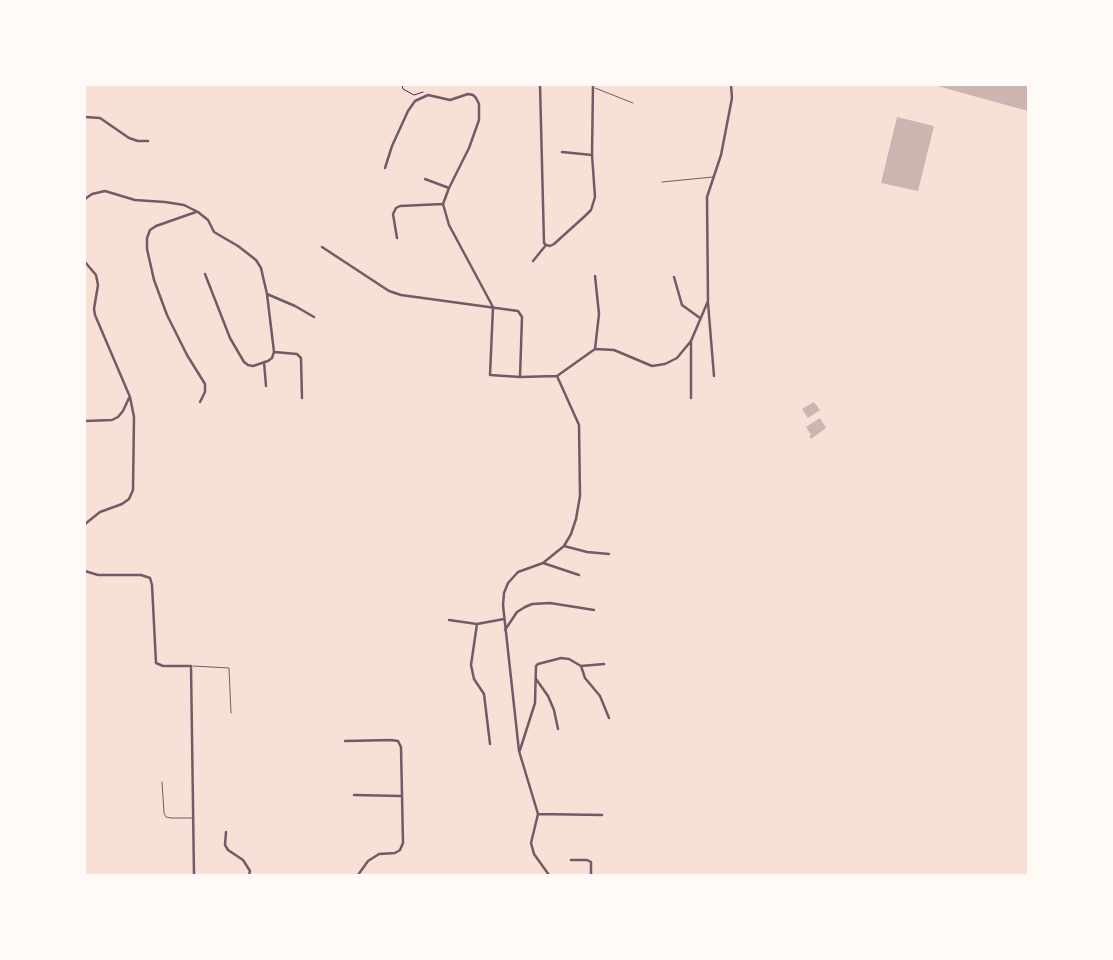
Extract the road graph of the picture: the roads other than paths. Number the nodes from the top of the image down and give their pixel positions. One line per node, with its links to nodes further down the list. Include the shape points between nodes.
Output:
1 (540, 85): 18 (street)
2 (731, 85): 10 (street, via 732,98 721,155)
3 (593, 86): 4 (lane); 8 (street)
4 (633, 103)
5 (85, 117): 6 (street, via 100,118 130,138)
6 (148, 141)
7 (562, 152): 8 (street)
8 (592, 155): 18 (street, via 595,197 591,210 554,244)
9 (385, 168): 13 (street, via 392,146 415,101 428,95 450,100 468,94 476,98 479,120 470,148)
10 (713, 177): 12 (lane); 26 (street, via 707,197)
11 (425, 179): 13 (street)
12 (662, 182)
13 (449, 188): 15 (street)
14 (85, 198): 16 (street, via 105,192 135,200 184,205)
15 (443, 204): 17 (street, via 396,208 393,214); 27 (street, via 449,224)
16 (198, 212): 25 (street, via 208,220 214,232 256,260); 41 (street, via 150,230 147,249 167,315 205,384)
17 (397, 238)
18 (546, 245): 20 (street)
19 (322, 247): 27 (street, via 389,291)
20 (532, 261)
21 (85, 262): 38 (street, via 96,275 98,285 94,309 98,324)
22 (205, 274): 33 (street, via 230,338 244,362 254,366)
23 (595, 276): 31 (street, via 599,314)
24 (674, 277): 29 (street, via 682,305)
25 (268, 294): 28 (street); 32 (street)
26 (708, 301): 29 (street); 35 (street)
27 (492, 307): 36 (street, via 518,311 522,317); 36 (street, via 490,375)
28 (314, 317)
29 (700, 318): 30 (street)
30 (691, 341): 31 (street, via 676,358 652,366 614,350); 40 (street)
31 (595, 349): 34 (street)
32 (274, 352): 33 (street, via 272,358); 39 (street, via 297,354 301,358)
33 (264, 362): 37 (street)
34 (557, 376): 36 (street); 44 (street, via 579,426 580,438 580,496 576,519)
35 (714, 376)
36 (520, 377)
37 (266, 386)
38 (130, 397): 42 (street, via 118,417); 43 (street, via 134,417 133,490 122,504 100,512)
39 (302, 398)
40 (691, 398)
41 (200, 402)
42 (85, 421)
43 (85, 524)
44 (564, 546): 45 (street); 46 (street)
45 (609, 554)
46 (543, 564): 48 (street); 50 (street, via 524,569 508,583 504,593)
47 (85, 571): 55 (street, via 98,575 150,578 156,662 163,666)
48 (579, 575)
49 (594, 610): 53 (street, via 550,603 532,604 518,612)
50 (504, 619): 52 (street); 53 (street)
51 (449, 620): 52 (street)
52 (477, 624): 62 (street, via 471,665 474,679 484,694)
53 (505, 630): 63 (street)
54 (604, 664): 56 (street)
55 (192, 666): 58 (lane, via 229,668); 69 (street)
56 (582, 666): 57 (street, via 562,658 542,662 536,666); 59 (street, via 585,678 600,696)
57 (536, 678): 60 (street, via 548,696); 63 (street, via 535,703)
58 (231, 713)
59 (609, 718)
60 (558, 729)
61 (344, 741): 66 (street, via 391,740 400,743)
62 (490, 744)
63 (519, 751): 67 (street)
64 (162, 782): 69 (lane, via 166,817)
65 (354, 796): 66 (street)
66 (401, 796): 74 (street, via 400,850 379,854 368,861)
67 (538, 814): 68 (street); 75 (street, via 531,843 534,854)
68 (602, 815)
69 (194, 818): 72 (street)
70 (226, 832): 73 (street, via 225,845 243,860)
71 (571, 860): 76 (street, via 591,862)
72 (194, 875)
73 (249, 875)
74 (358, 875)
75 (549, 875)
76 (591, 875)

